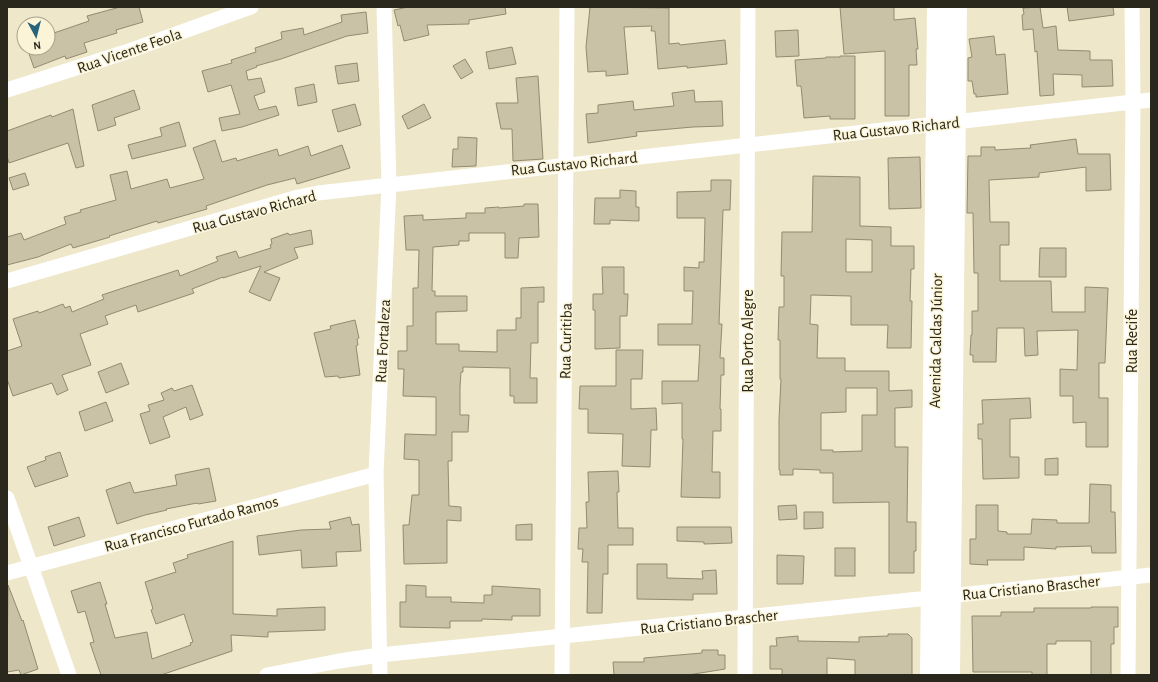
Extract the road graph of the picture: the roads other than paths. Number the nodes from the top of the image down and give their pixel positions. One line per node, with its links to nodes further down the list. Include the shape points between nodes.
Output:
1 (251, 7): 8 (street, Rua Vicente Feola, via 126,52)
2 (384, 7): 14 (street, Rua Fortaleza)
3 (567, 7): 13 (street, Rua Curitiba)
4 (748, 7): 12 (street, Rua Porto Alegre)
5 (938, 7): 11 (main road, Avenida Caldas Júnior)
6 (956, 7): 11 (main road, Avenida Caldas Júnior)
7 (1132, 7): 10 (street, Rua Recife)
8 (7, 90)
9 (1151, 100): 10 (street, Rua Gustavo Richard)
10 (1133, 102): 11 (street, Rua Gustavo Richard); 21 (street, Rua Recife)
11 (946, 122): 12 (street, Rua Gustavo Richard); 22 (main road, Avenida Caldas Júnior)
12 (748, 144): 13 (street, Rua Gustavo Richard); 23 (street, Rua Porto Alegre)
13 (566, 164): 14 (street, Rua Gustavo Richard); 24 (street, Rua Curitiba)
14 (389, 184): 15 (street, Rua Gustavo Richard, via 339,189 298,197); 16 (street, Rua Fortaleza)
15 (7, 281)
16 (376, 474): 18 (street, Rua Francisco Furtado Ramos); 25 (street, Rua Fortaleza)
17 (7, 498): 18 (street)
18 (31, 566): 19 (street, Rua Francisco Furtado Ramos); 26 (street)
19 (7, 573)
20 (1151, 575): 21 (street, Rua Cristiano Brascher)
21 (1128, 577): 22 (street, Rua Cristiano Brascher); 33 (street, Rua Recife)
22 (941, 597): 23 (street, Rua Cristiano Brascher); 31 (main road, Avenida Caldas Júnior); 32 (main road, Avenida Caldas Júnior)
23 (745, 617): 24 (street, Rua Cristiano Brascher); 30 (street, Rua Porto Alegre)
24 (562, 636): 25 (street, Rua Cristiano Brascher); 29 (street, Rua Curitiba)
25 (380, 656): 27 (street, Rua Cristiano Brascher); 28 (street, Rua Fortaleza)
26 (68, 675)
27 (267, 675)
28 (380, 675)
29 (562, 675)
30 (745, 675)
31 (932, 675)
32 (949, 675)
33 (1128, 675)

